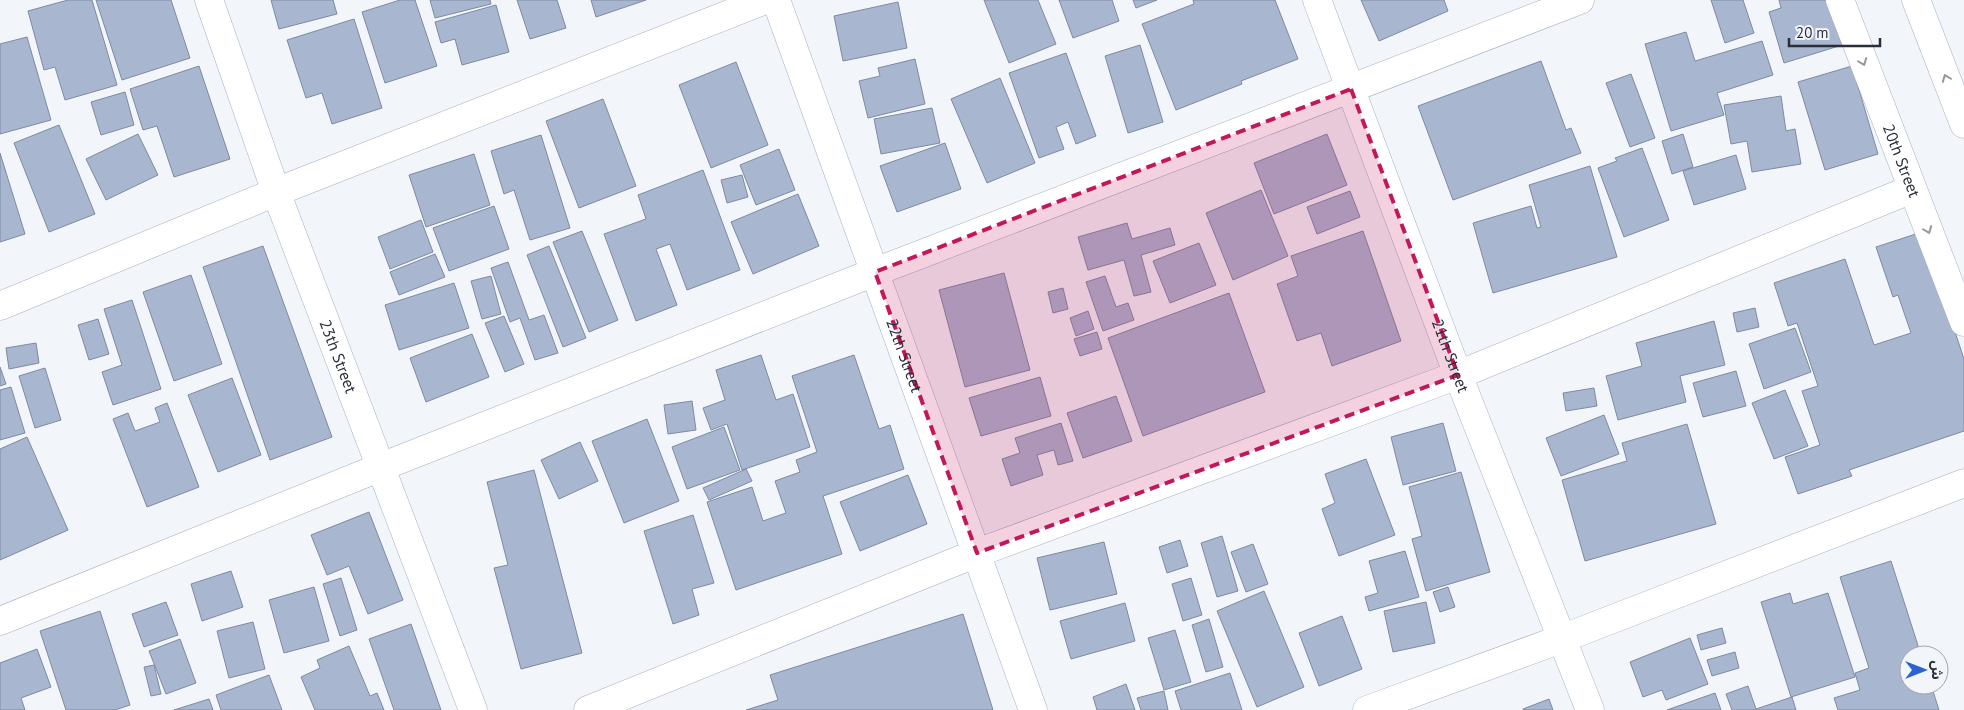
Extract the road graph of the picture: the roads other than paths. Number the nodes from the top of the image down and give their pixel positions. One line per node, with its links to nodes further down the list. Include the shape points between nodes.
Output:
1 (209, 0): 11 (street, 23th Street)
2 (765, 0): 11 (street)
3 (776, 0): 12 (street, 22th Street)
4 (1317, 0): 8 (street, 21th Street)
5 (1580, 0): 8 (street)
6 (1840, 0): 10 (street, 20th Street, one-way to 10)
7 (1916, 0): 9 (street, one-way to 7)
8 (1351, 89): 12 (street); 15 (street, 21th Street)
9 (1964, 124)
10 (1912, 189): 14 (street, 20th Street, one-way to 14); 15 (street)
11 (276, 192): 13 (street); 16 (street, 23th Street)
12 (875, 272): 16 (street); 18 (street, 22th Street)
13 (0, 306)
14 (1964, 322)
15 (1458, 375): 18 (street); 20 (street, 21th Street)
16 (381, 467): 19 (street); 21 (street, 23th Street)
17 (1964, 484): 20 (street)
18 (977, 553): 22 (street); 23 (street, 22th Street)
19 (0, 621)
20 (1561, 639): 24 (street); 25 (street, 21th Street)
21 (473, 710)
22 (588, 710)
23 (1033, 710)
24 (1367, 710)
25 (1590, 710)

